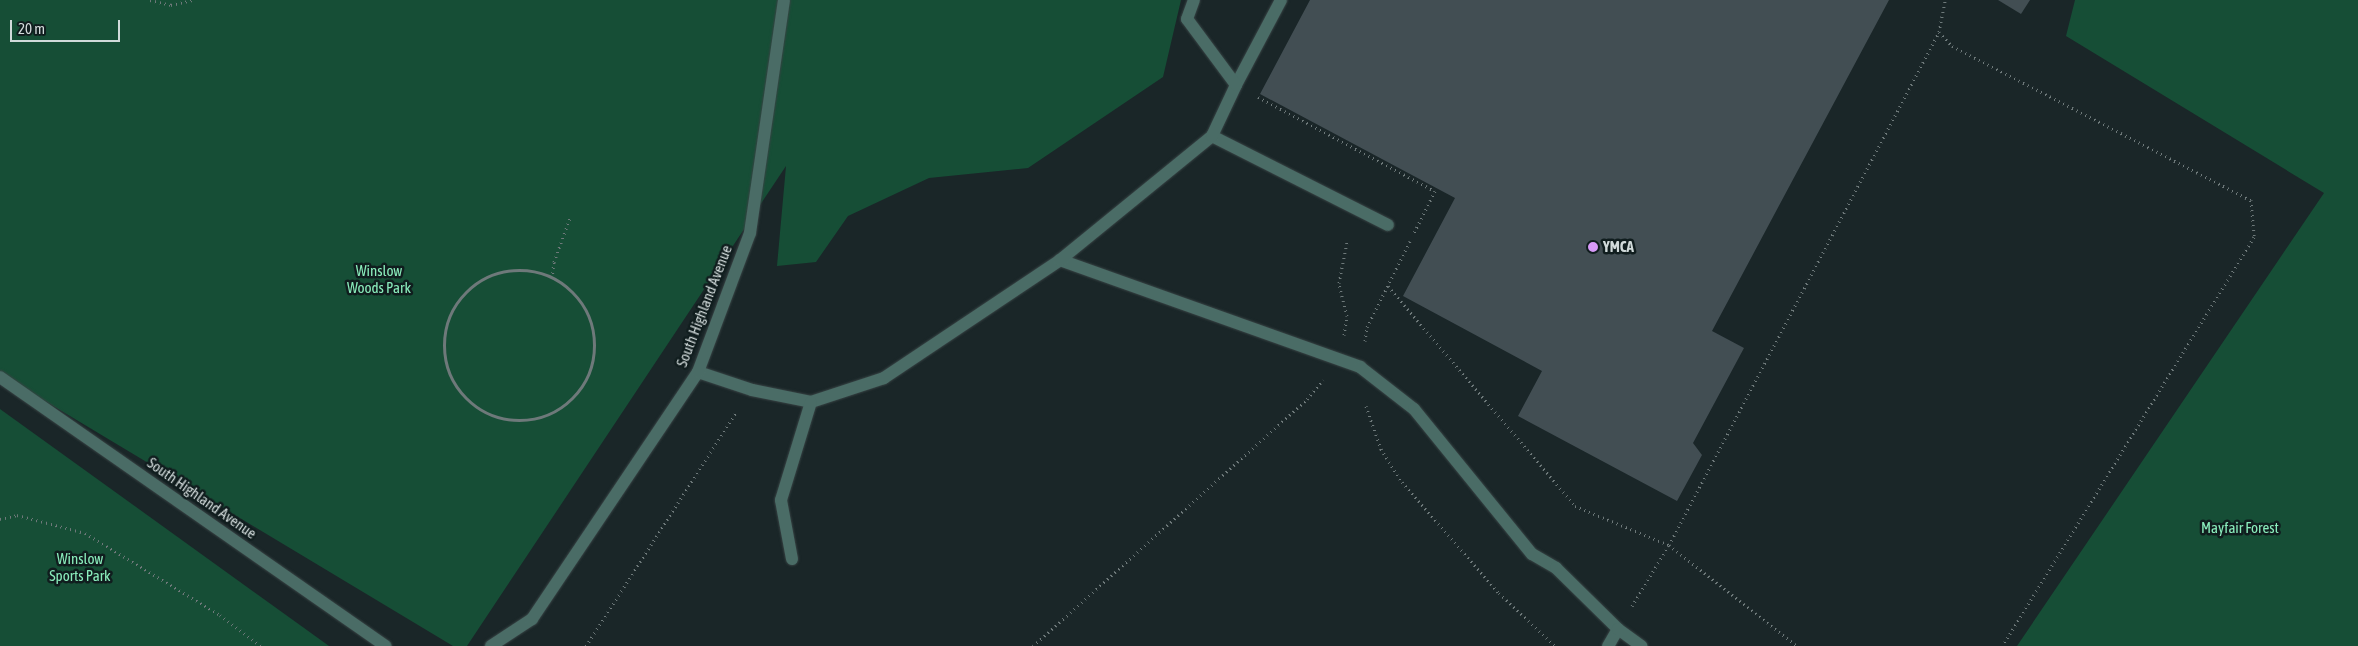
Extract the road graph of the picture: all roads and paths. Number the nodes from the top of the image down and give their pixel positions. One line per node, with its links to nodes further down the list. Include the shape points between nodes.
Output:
1 (150, 0): 2 (path, via 171,5)
2 (193, 0)
3 (784, 0): 18 (street, South Highland Avenue, via 750,234)
4 (1194, 0): 8 (street, via 1187,19)
5 (1281, 0): 8 (street)
6 (1945, 0): 7 (path)
7 (1939, 32): 23 (path); 34 (path, via 1952,46 2251,200 2254,237)
8 (1236, 85): 9 (street); 10 (path)
9 (1212, 136): 12 (street); 14 (street)
10 (1435, 191)
11 (570, 218): 15 (path, via 554,262)
12 (1388, 225)
13 (1347, 242): 17 (path, via 1339,283 1347,316)
14 (1060, 260): 17 (street); 21 (street, via 884,378)
15 (552, 278): 15 (path, via 572,292 587,312 594,336 593,360 585,383 569,402 548,415 524,421 500,419 477,409 458,392 447,369 443,344 447,319 460,297 502,271 528,270)
16 (1388, 286): 23 (path, via 1575,506)
17 (1340, 358): 25 (street, via 1360,368 1414,409 1532,554 1556,568); 30 (path, via 1307,399)
18 (698, 372): 20 (street); 28 (street, South Highland Avenue, via 532,620)
19 (0, 377): 27 (street, South Highland Avenue)
20 (752, 390): 21 (street); 29 (path)
21 (811, 402): 24 (street, via 782,500)
22 (0, 519): 26 (path, via 17,515 85,533 220,614)
23 (1668, 545): 25 (path); 33 (path)
24 (792, 559)
25 (1618, 629): 31 (street); 32 (street)
26 (261, 646)
27 (385, 646)
28 (491, 646)
29 (586, 646)
30 (1033, 646)
31 (1608, 646)
32 (1641, 646)
33 (1797, 646)
34 (2002, 646)

